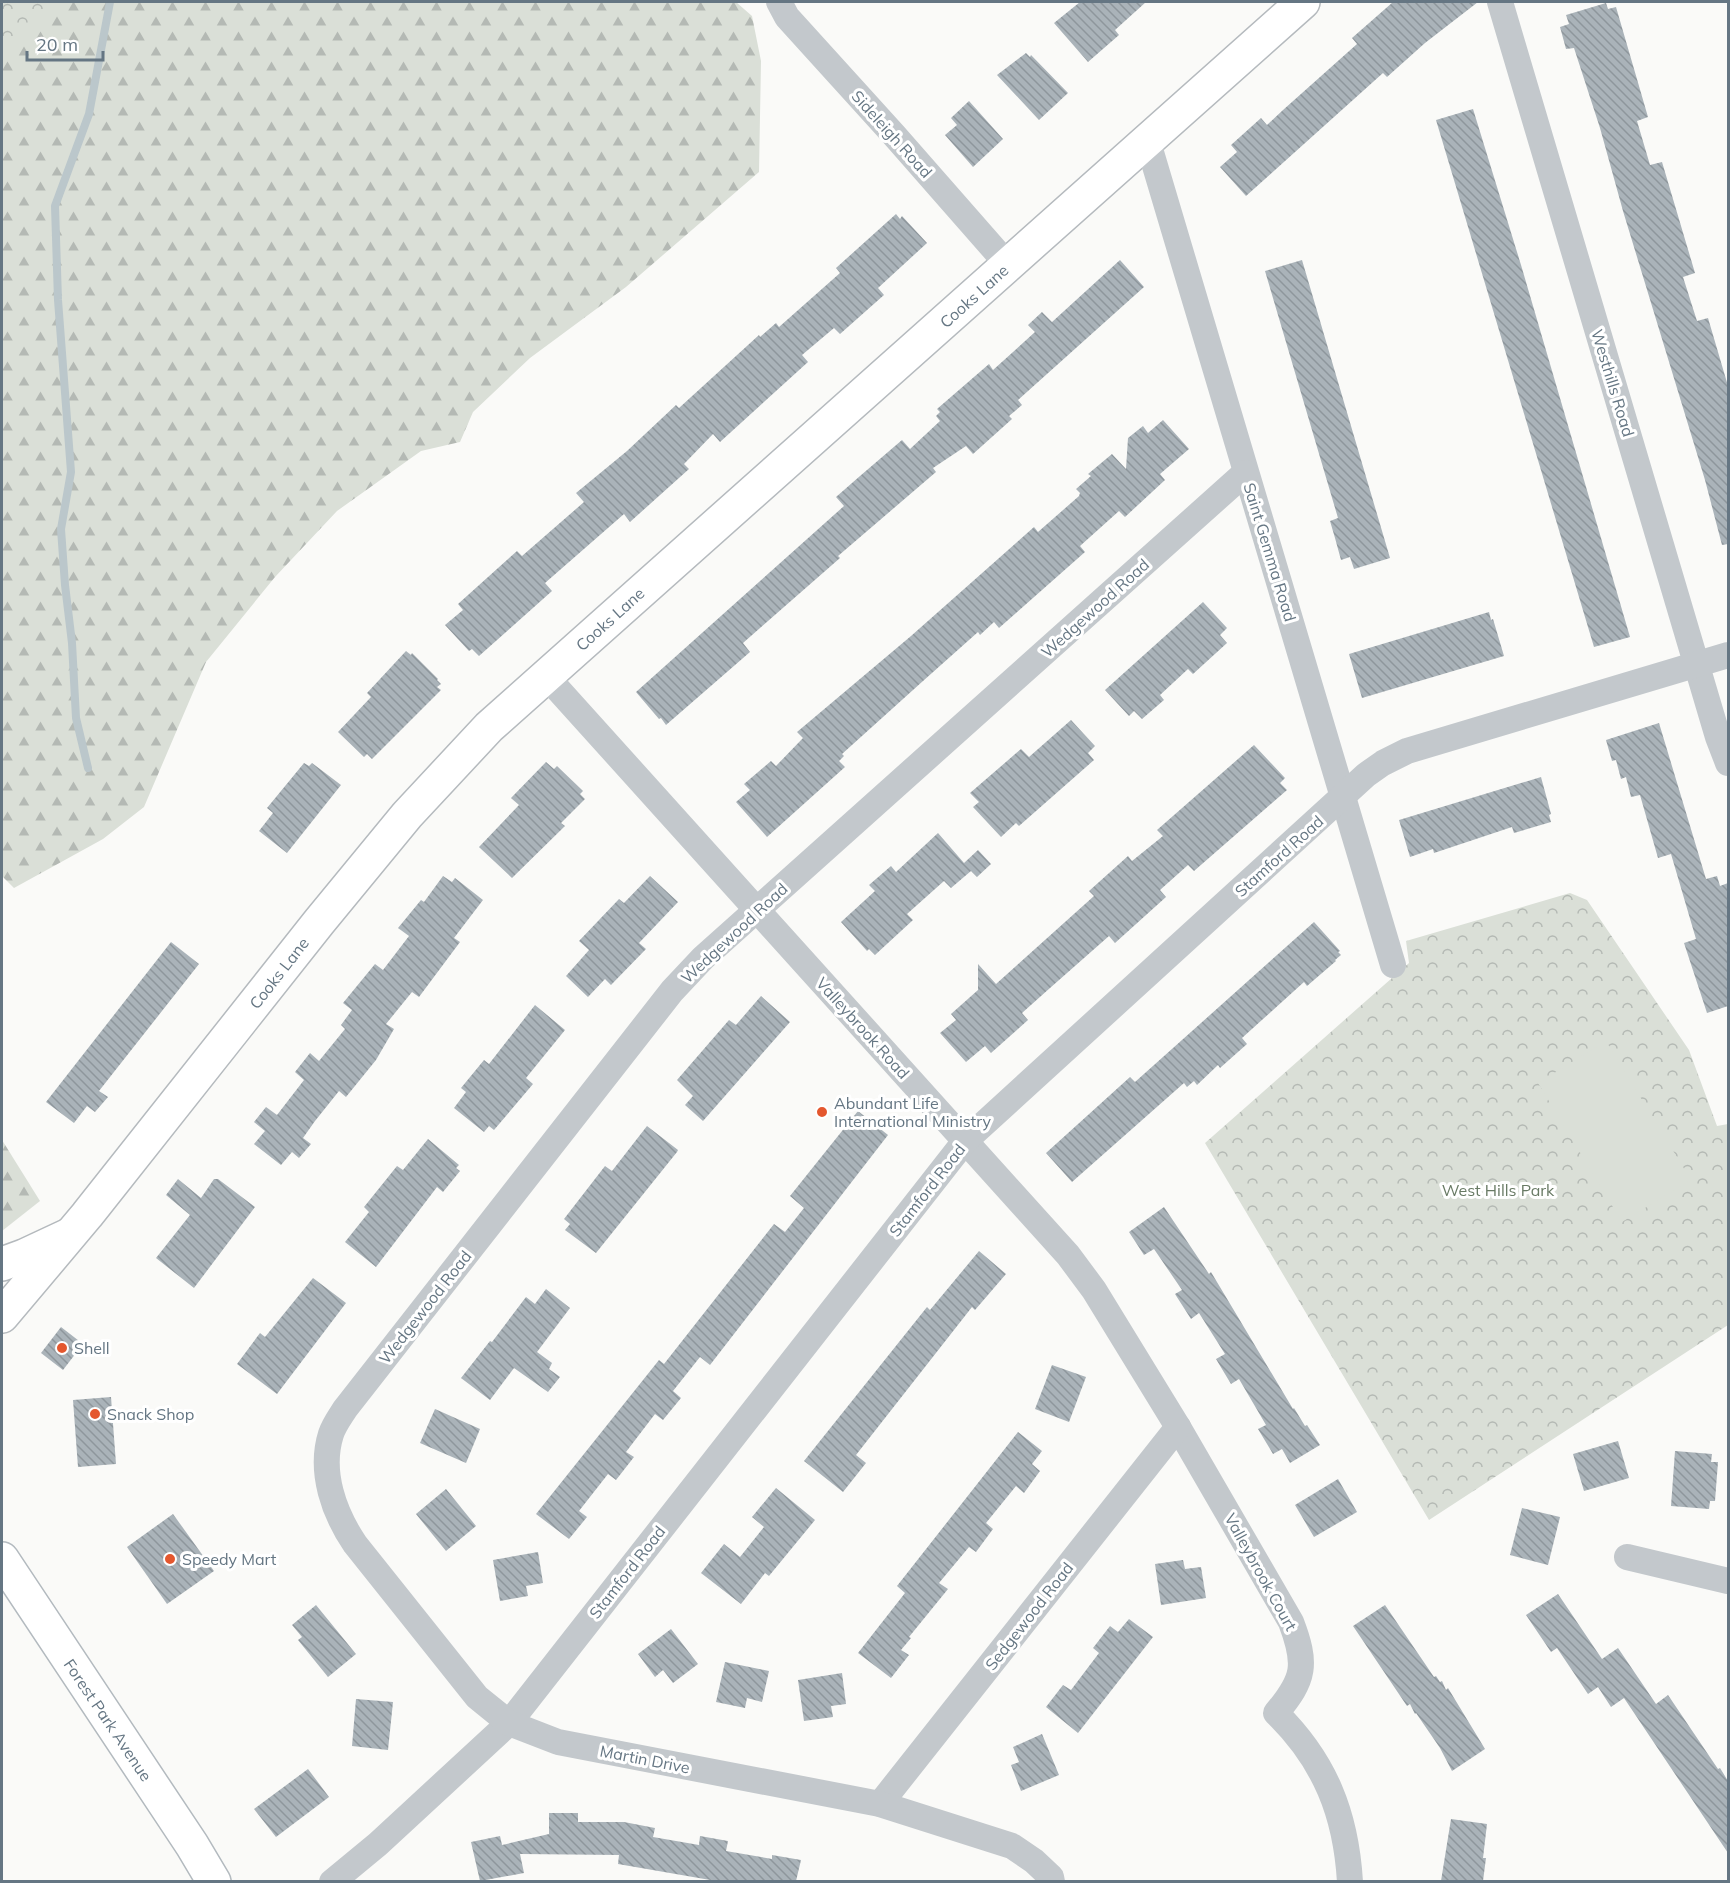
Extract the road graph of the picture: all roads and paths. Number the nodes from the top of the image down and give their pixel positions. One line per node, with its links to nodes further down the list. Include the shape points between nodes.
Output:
1 (779, 2): 5 (street, Sideleigh Road, via 787,17)
2 (1303, 2): 4 (main road, Cooks Lane)
3 (1500, 2): 8 (street, Westhills Road)
4 (1147, 139): 5 (main road, Cooks Lane); 6 (street, Saint Gemma Road)
5 (1008, 265): 9 (main road, Cooks Lane)
6 (1245, 473): 11 (street, Saint Gemma Road); 12 (street, Wedgewood Road)
7 (1728, 655): 8 (street, Stamford Road)
8 (1697, 664): 10 (street, Westhills Road); 11 (street, Stamford Road, via 1407,752 1374,769)
9 (546, 676): 12 (street, Valleybrook Road); 15 (main road, Cooks Lane, via 489,727 407,815)
10 (1728, 763)
11 (1343, 798): 13 (street, Saint Gemma Road); 14 (street, Stamford Road)
12 (757, 910): 14 (street, Valleybrook Road); 19 (street, Wedgewood Road, via 672,992 345,1409 332,1434 328,1478 341,1523)
13 (1393, 965)
14 (965, 1141): 18 (street, Valleybrook Road, via 1094,1290); 23 (street, Stamford Road)
15 (69, 1234): 16 (main road); 17 (main road, Cooks Lane)
16 (2, 1264)
17 (2, 1316)
18 (1178, 1427): 24 (street, Sedgewood Road); 28 (street, Valleybrook Court, via 1292,1622 1299,1642 1299,1681 1276,1713 1314,1757 1330,1791 1344,1825)
19 (355, 1544): 23 (street, Martin Drive, via 477,1697)
20 (1627, 1557): 22 (street)
21 (2, 1559): 25 (main road, Forest Park Avenue)
22 (1728, 1581)
23 (509, 1723): 24 (street, Martin Drive, via 558,1742); 26 (street, Stamford Road, via 378,1844)
24 (880, 1804): 27 (street, Martin Drive, via 1012,1846)
25 (214, 1881)
26 (332, 1881)
27 (1052, 1881)
28 (1350, 1881)

